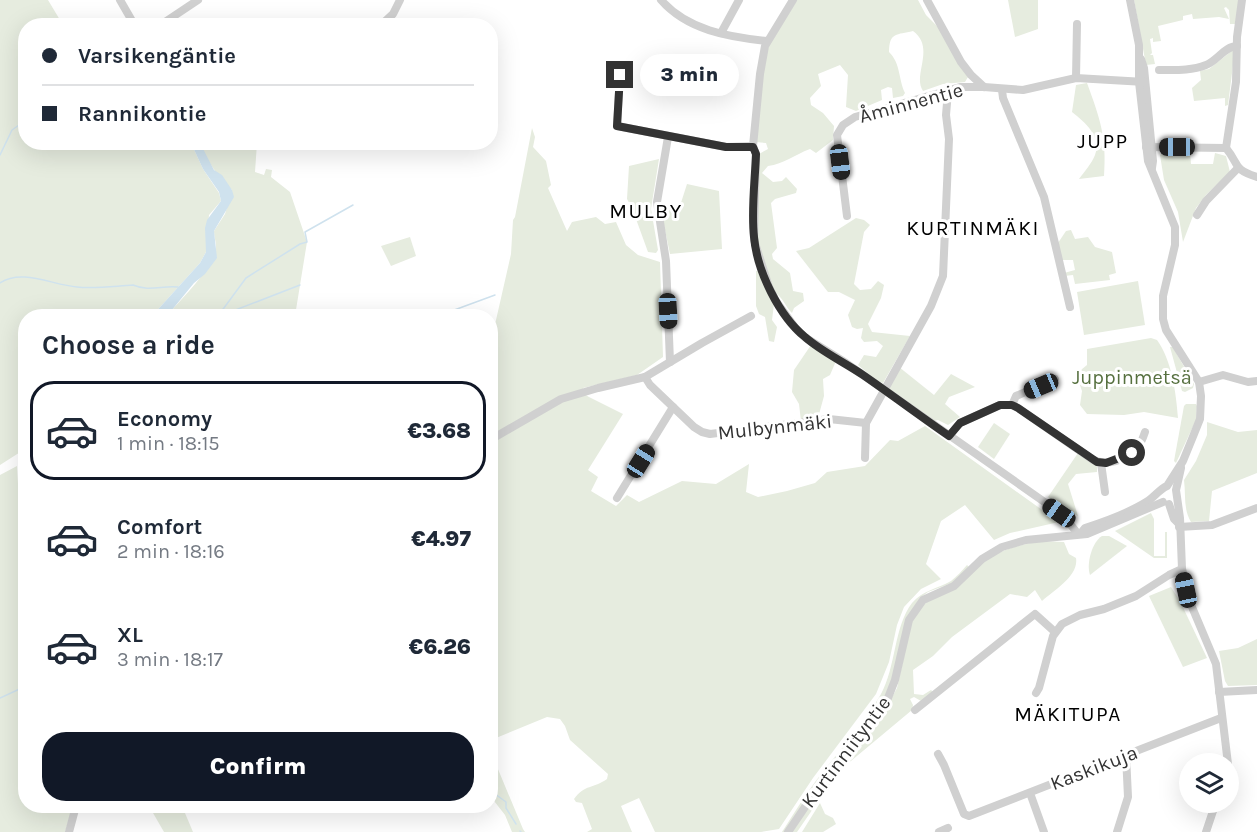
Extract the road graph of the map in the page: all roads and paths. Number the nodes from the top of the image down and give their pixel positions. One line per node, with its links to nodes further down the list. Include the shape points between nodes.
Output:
1 (120, 0): 10 (street)
2 (198, 0): 11 (street)
3 (400, 0): 12 (street)
4 (660, 0): 14 (street, via 684,20)
5 (739, 0): 14 (street)
6 (793, 0): 15 (street)
7 (927, 0): 21 (street, via 961,62)
8 (1130, 0): 20 (street)
9 (1242, 0): 16 (street)
10 (130, 18)
11 (171, 18)
12 (389, 18)
13 (1077, 24): 19 (street)
14 (721, 33): 15 (street)
15 (767, 41): 25 (street)
16 (1238, 46): 17 (street, via 1196,69); 27 (street)
17 (1159, 70)
18 (620, 75): 24 (street, via 617,126)
19 (1076, 78): 20 (street, Åminnentie); 22 (street, Åminnentie, via 1031,89)
20 (1142, 82): 26 (street)
21 (984, 87): 22 (street, Åminnentie); 23 (street, Åminnentie)
22 (1002, 90): 32 (street, via 1044,197)
23 (948, 91): 31 (street, Åminnentie, via 855,117 843,125 837,135); 39 (street, via 950,140 943,276 930,308)
24 (668, 137): 25 (street, via 726,147); 34 (street, via 657,202 666,261)
25 (753, 147): 39 (street, via 754,236 776,301 806,338)
26 (1149, 147): 27 (street); 38 (street, via 1148,161 1174,227 1175,245 1163,296 1163,319)
27 (1226, 148): 28 (street)
28 (1238, 168): 29 (street); 30 (street)
29 (1257, 177)
30 (1197, 215)
31 (847, 216)
32 (1070, 307)
33 (751, 316): 34 (street)
34 (670, 362): 35 (street)
35 (645, 377): 41 (street, Mulbynmäki); 44 (street, via 561,399)
36 (1055, 379): 40 (street, via 1016,396)
37 (1257, 381): 38 (street, via 1223,375)
38 (1199, 382): 47 (street, via 1200,419)
39 (884, 390): 42 (street); 45 (street)
40 (1012, 405): 45 (street, via 1000,405 960,423); 48 (street)
41 (674, 407): 42 (street, Mulbynmäki, via 694,427 710,434 829,419); 53 (street)
42 (866, 423): 46 (street)
43 (1145, 432): 48 (street, via 1135,451)
44 (498, 435)
45 (949, 436): 58 (street, via 1063,515)
46 (865, 458)
47 (1183, 461): 49 (street); 50 (street)
48 (1101, 463): 51 (street)
49 (1167, 486): 50 (street); 52 (street)
50 (1176, 490): 54 (street)
51 (1105, 492)
52 (1160, 493): 55 (street); 58 (street, Kurtinniityntie)
53 (617, 498)
54 (1177, 499): 55 (street); 57 (street)
55 (1166, 503): 57 (street); 58 (street, Kurtinniityntie)
56 (1257, 508): 57 (street, via 1212,525)
57 (1179, 526): 59 (street)
58 (1079, 534): 74 (street, Kurtinniityntie, via 1002,547 982,559 954,586 923,600 909,620 888,698)
59 (1182, 570): 60 (street, via 1112,607 1068,620); 63 (street, via 1192,607 1214,657)
60 (1055, 632): 61 (street); 64 (street, via 1035,614)
61 (1037, 689)
62 (1257, 690): 63 (street)
63 (1219, 692): 65 (street)
64 (915, 710)
65 (1221, 718): 66 (street); 68 (street, Kaskikuja)
66 (1226, 753)
67 (938, 754): 69 (street, Kaskikuja, via 964,814)
68 (1126, 755): 69 (street, Kaskikuja); 77 (street, via 1128,797)
69 (1030, 793): 76 (street)
70 (74, 813): 73 (street)
71 (1212, 813): 78 (street)
72 (948, 828): 75 (street)
73 (69, 832)
74 (788, 832)
75 (939, 832)
76 (1044, 832)
77 (1118, 832)
78 (1206, 832)

